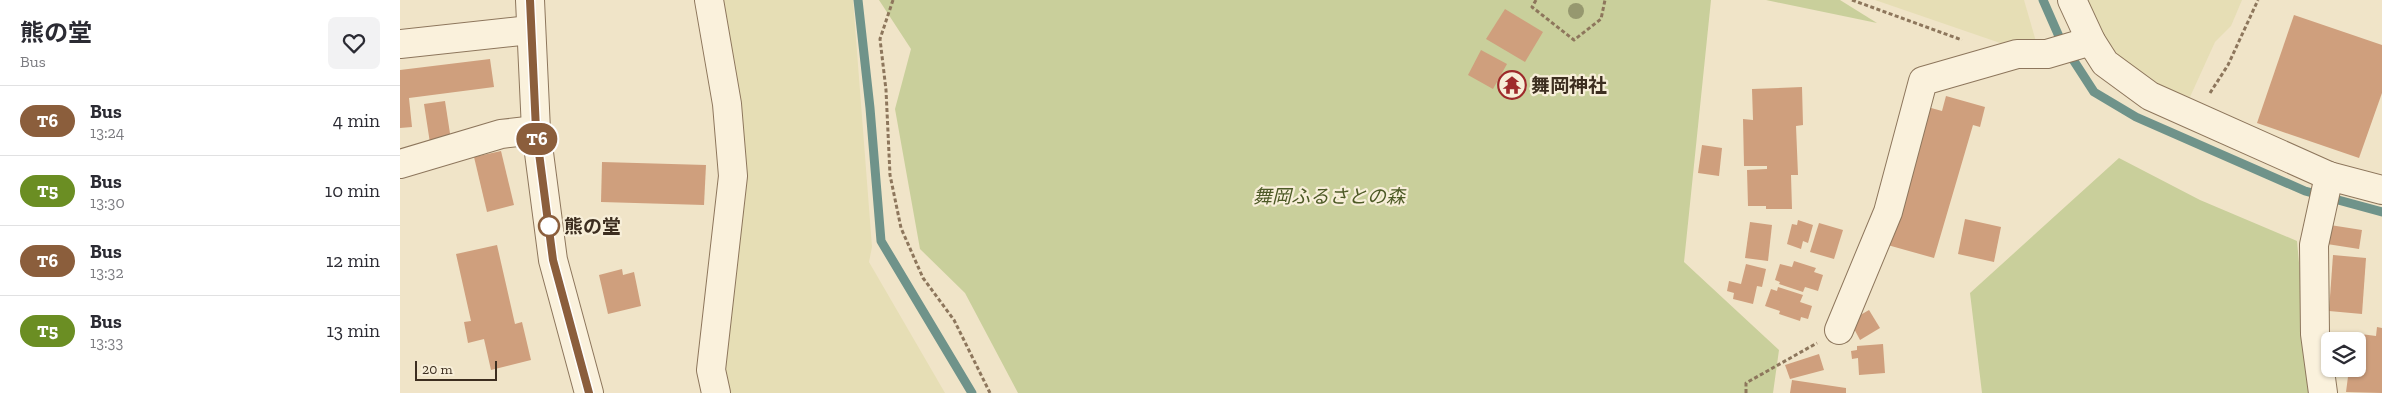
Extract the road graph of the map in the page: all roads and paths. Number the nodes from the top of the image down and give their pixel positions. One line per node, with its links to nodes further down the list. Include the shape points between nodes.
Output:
1 (530, 0): 9 (street)
2 (709, 0): 20 (street, via 727,104 734,176 711,370)
3 (893, 0): 21 (path, via 880,39 890,175 901,228 923,278 954,320)
4 (1536, 0): 5 (path, via 1532,7 1574,40 1601,18)
5 (1605, 0)
6 (1852, 0): 10 (path)
7 (2072, 0): 11 (street)
8 (2258, 0): 13 (path, via 2228,65)
9 (530, 30): 12 (street); 14 (street)
10 (1966, 41)
11 (2090, 41): 13 (street, via 2105,63 2150,96); 18 (street, via 2047,54 2017,54 1923,81 1888,212)
12 (400, 44)
13 (2195, 116): 16 (street)
14 (536, 130): 15 (street, via 501,134); 19 (street, via 553,260)
15 (400, 164)
16 (2329, 176): 17 (street); 23 (street, via 2314,245 2315,334)
17 (2382, 190)
18 (1839, 330): 22 (path, via 1746,383)
19 (589, 393)
20 (716, 393)
21 (990, 393)
22 (1746, 393)
23 (2323, 393)

